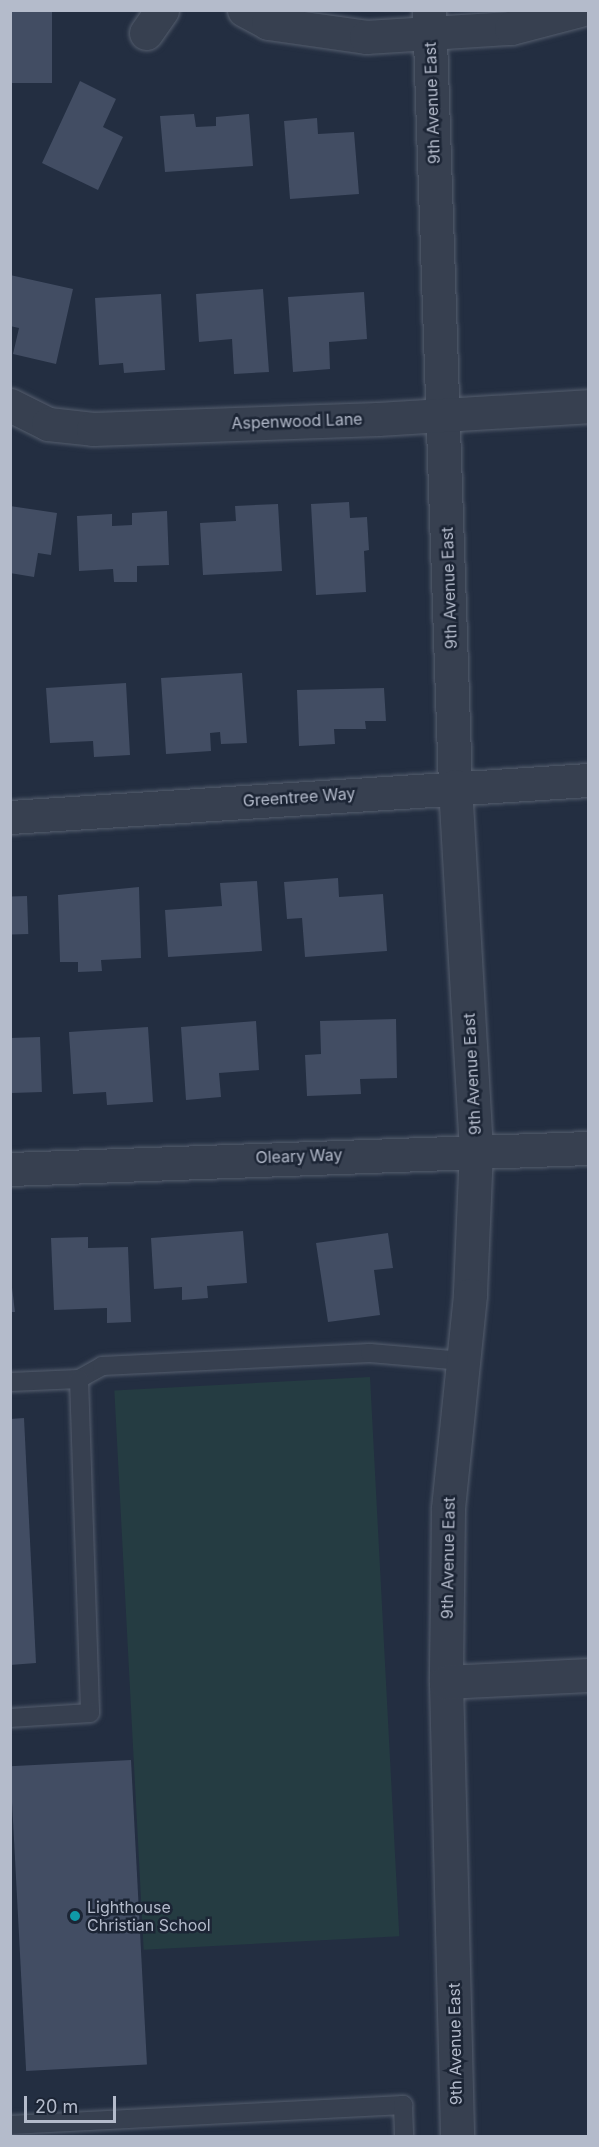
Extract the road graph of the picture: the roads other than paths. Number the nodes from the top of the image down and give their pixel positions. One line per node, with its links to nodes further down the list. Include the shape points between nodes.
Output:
1 (244, 10): 3 (street, via 268,23 366,37)
2 (580, 10): 3 (street, via 511,28)
3 (429, 23): 6 (street, 9th Avenue East)
4 (10, 405): 6 (street, Aspenwood Lane, via 48,424 93,429 378,419)
5 (588, 406): 6 (street, Aspenwood Lane)
6 (443, 412): 8 (street, 9th Avenue East)
7 (588, 780): 8 (street, Greentree Way)
8 (455, 786): 9 (street, Greentree Way); 11 (street, 9th Avenue East)
9 (10, 817)
10 (588, 1148): 11 (street, Oleary Way)
11 (476, 1149): 12 (street, Oleary Way); 13 (street, 9th Avenue East)
12 (10, 1169)
13 (463, 1361): 14 (lane, via 346,1354 102,1366); 17 (street, 9th Avenue East, via 448,1509)
14 (79, 1379): 15 (lane); 18 (lane, via 90,1713)
15 (10, 1382)
16 (588, 1675): 17 (street)
17 (446, 1682): 21 (street, 9th Avenue East)
18 (10, 1718)
19 (10, 2125): 20 (lane, via 403,2105)
20 (404, 2136)
21 (457, 2136)

